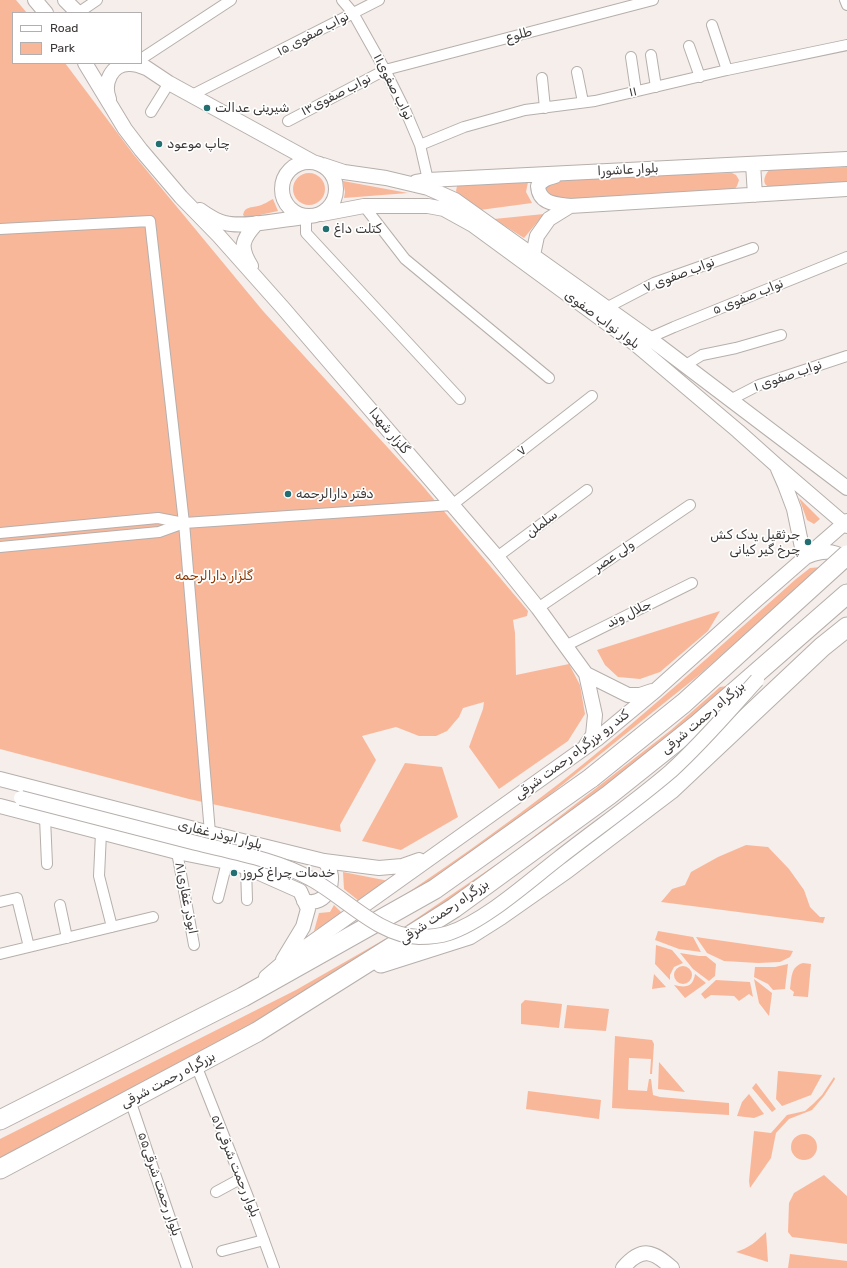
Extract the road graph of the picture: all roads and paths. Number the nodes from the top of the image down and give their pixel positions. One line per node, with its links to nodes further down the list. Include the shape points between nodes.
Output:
1 (35, 0): 10 (main road)
2 (65, 0): 11 (main road)
3 (97, 0): 12 (street)
4 (231, 0): 19 (street)
5 (342, 0): 13 (street, ۱۱نواب صفوی)
6 (379, 0): 13 (street, نواب صفوی ۱۵)
7 (653, 0): 22 (street, طلوع)
8 (844, 0): 9 (street)
9 (847, 4)
10 (45, 12)
11 (77, 12)
12 (79, 12)
13 (353, 13): 22 (street, ۱۱نواب صفوی); 30 (street, نواب صفوی ۱۵)
14 (712, 25): 23 (street)
15 (689, 46): 25 (street)
16 (847, 46): 23 (street, ۱۱)
17 (651, 55): 28 (street)
18 (631, 57): 29 (street)
19 (142, 63): 27 (main road)
20 (86, 64): 35 (main road)
21 (124, 64): 35 (main road, via 109,76 107,94)
22 (385, 70): 34 (street, ۱۳نواب صفوی); 36 (street, ۱۱نواب صفوی)
23 (727, 70): 25 (street, ۱۱)
24 (577, 72): 31 (street)
25 (700, 77): 28 (street, ۱۱)
26 (542, 78): 32 (street)
27 (169, 83): 30 (main road); 33 (street)
28 (656, 87): 29 (street, ۱۱)
29 (636, 91): 31 (street, ۱۱)
30 (192, 95): 38 (main road)
31 (583, 102): 32 (street, ۱۱)
32 (546, 108): 36 (street, ۱۱, via 525,110 464,127)
33 (151, 112)
34 (288, 121)
35 (125, 130): 45 (main road)
36 (420, 145): 41 (street, ۱۱نواب صفوی)
37 (847, 159): 39 (main road, بلوار عاشورا)
38 (318, 164): 42 (main road, بلوار نواب صفوی, via 344,172); 48 (main road, via 329,170 336,185 334,202); 49 (main road, via 304,162 296,165 284,178 282,186 282,195 288,206 297,214)
39 (753, 164): 40 (main road, بلوار عاشورا); 44 (main road)
40 (565, 173): 41 (main road, بلوار عاشورا); 47 (main road, via 544,179 538,190 546,202)
41 (428, 180): 42 (main road, بلوار عاشورا)
42 (410, 184): 53 (main road, بلوار نواب صفوی, via 428,188 455,200)
43 (847, 189): 44 (main road)
44 (755, 195): 47 (main road)
45 (181, 197): 50 (main road, via 209,216 225,223); 55 (main road, گلزار شهدا)
46 (364, 206): 48 (main road, بلوار نواب صفوی); 62 (street, via 405,259); 63 (main road, بلوار نواب صفوی, via 428,206 444,209 473,225 634,343)
47 (570, 206): 53 (main road, via 549,219 537,236)
48 (322, 214): 49 (main road)
49 (306, 217): 50 (main road); 65 (street, via 306,233)
50 (257, 223): 55 (main road, via 245,238 244,255)
51 (0, 229): 72 (street, via 150,221)
52 (754, 248): 56 (street, نواب صفوی ۷, via 654,283)
53 (533, 255): 56 (main road, بلوار نواب صفوی)
54 (847, 257): 58 (street, نواب صفوی ۵)
55 (283, 308): 70 (main road, گلزار شهدا)
56 (606, 308): 58 (main road, بلوار نواب صفوی)
57 (781, 335): 60 (street, via 702,355)
58 (649, 338): 60 (main road, بلوار نواب صفوی)
59 (847, 356): 66 (street, نواب صفوی ۱, via 759,385)
60 (684, 366): 61 (main road, بلوار نواب صفوی)
61 (699, 377): 63 (main road); 66 (main road, بلوار نواب صفوی)
62 (549, 378)
63 (689, 389): 67 (main road, بلوار نواب صفوی)
64 (592, 396): 70 (street, ۷)
65 (460, 399)
66 (730, 400): 68 (main road, بلوار نواب صفوی)
67 (776, 465): 73 (main road, بلوار نواب صفوی); 78 (main road, via 794,508)
68 (847, 488)
69 (587, 490): 77 (street, سلملن)
70 (452, 505): 72 (street); 77 (main road, گلزار شهدا)
71 (690, 505): 82 (street, ولی عصر)
72 (184, 523): 74 (street, via 158,518); 75 (street, via 159,532); 93 (street)
73 (846, 523): 78 (main road, کند رو بزرگراه رحمت شرقی)
74 (0, 533)
75 (0, 547)
76 (847, 556): 113 (highway, بزرگراه رحمت شرقی, bridge, via 684,703 591,778 435,889)
77 (497, 557): 82 (main road, گلزار شهدا)
78 (804, 558): 79 (main road, via 817,553 831,552); 87 (main road, کند رو بزرگراه رحمت شرقی)
79 (847, 559)
80 (692, 583): 85 (street, جلال وند)
81 (847, 594): 84 (highway, بزرگراه رحمت شرقی)
82 (538, 608): 85 (main road, گلزار شهدا)
83 (847, 627): 112 (highway, via 670,790 499,916 469,935 395,957)
84 (790, 643): 90 (main road, bridge, via 692,750 624,810 477,919 449,933 436,936 415,937 395,933 310,878 275,864 21,798); 112 (highway, بزرگراه رحمت شرقی, via 698,724 609,795 454,908)
85 (565, 646): 86 (main road, گلزار شهدا)
86 (586, 674): 87 (main road, گلزار شهدا, via 628,695 640,695); 88 (main road, گلزار شهدا, via 595,715 593,736)
87 (656, 690): 88 (main road, کند رو بزرگراه رحمت شرقی)
88 (584, 749): 94 (main road, کند رو بزرگراه رحمت شرقی)
89 (0, 779): 93 (main road, بلوار ابوذر غفاری)
90 (0, 805): 91 (main road, بلوار ابوذر غفاری)
91 (45, 818): 92 (main road, بلوار ابوذر غفاری); 98 (street)
92 (100, 833): 95 (main road, بلوار ابوذر غفاری); 106 (street, via 99,876)
93 (210, 833): 96 (main road, بلوار ابوذر غفاری)
94 (440, 851): 96 (main road, بلوار ابوذر غفاری, via 402,866 378,868); 111 (main road, کند رو بزرگراه رحمت شرقی)
95 (177, 852): 97 (main road, بلوار ابوذر غفاری); 108 (street, ۸۱ابوذر غفاری)
96 (324, 861): 102 (main road, via 331,871 332,882 328,890 318,902)
97 (227, 862): 99 (main road, بلوار ابوذر غفاری); 100 (street)
98 (47, 864)
99 (246, 868): 101 (street); 102 (main road, بلوار ابوذر غفاری, via 300,891)
100 (218, 898)
101 (247, 900)
102 (304, 901): 111 (main road, via 308,909 303,927)
103 (0, 902): 109 (street, via 17,898)
104 (60, 905): 107 (street)
105 (153, 917): 106 (street)
106 (112, 927): 107 (street)
107 (67, 938): 109 (street)
108 (194, 945)
109 (29, 947): 110 (street)
110 (0, 954)
111 (279, 966): 113 (main road)
112 (348, 975): 114 (highway, بزرگراه رحمت شرقی, via 257,1032)
113 (243, 997): 116 (highway, بزرگراه رحمت شرقی)
114 (196, 1065): 115 (highway, بزرگراه رحمت شرقی); 118 (street, ۵۷بلوار رحمت شرقی)
115 (130, 1100): 117 (highway, بزرگراه رحمت شرقی); 122 (street, بلوار رحمت شرقی۵۵)
116 (0, 1120)
117 (0, 1169)
118 (240, 1179): 119 (street); 120 (street, ۵۷بلوار رحمت شرقی)
119 (216, 1192)
120 (264, 1240): 121 (street); 123 (street, ۵۷بلوار رحمت شرقی)
121 (222, 1251)
122 (187, 1268)
123 (274, 1268)
124 (623, 1268): 125 (main road, via 638,1255 651,1253)
125 (672, 1268)

